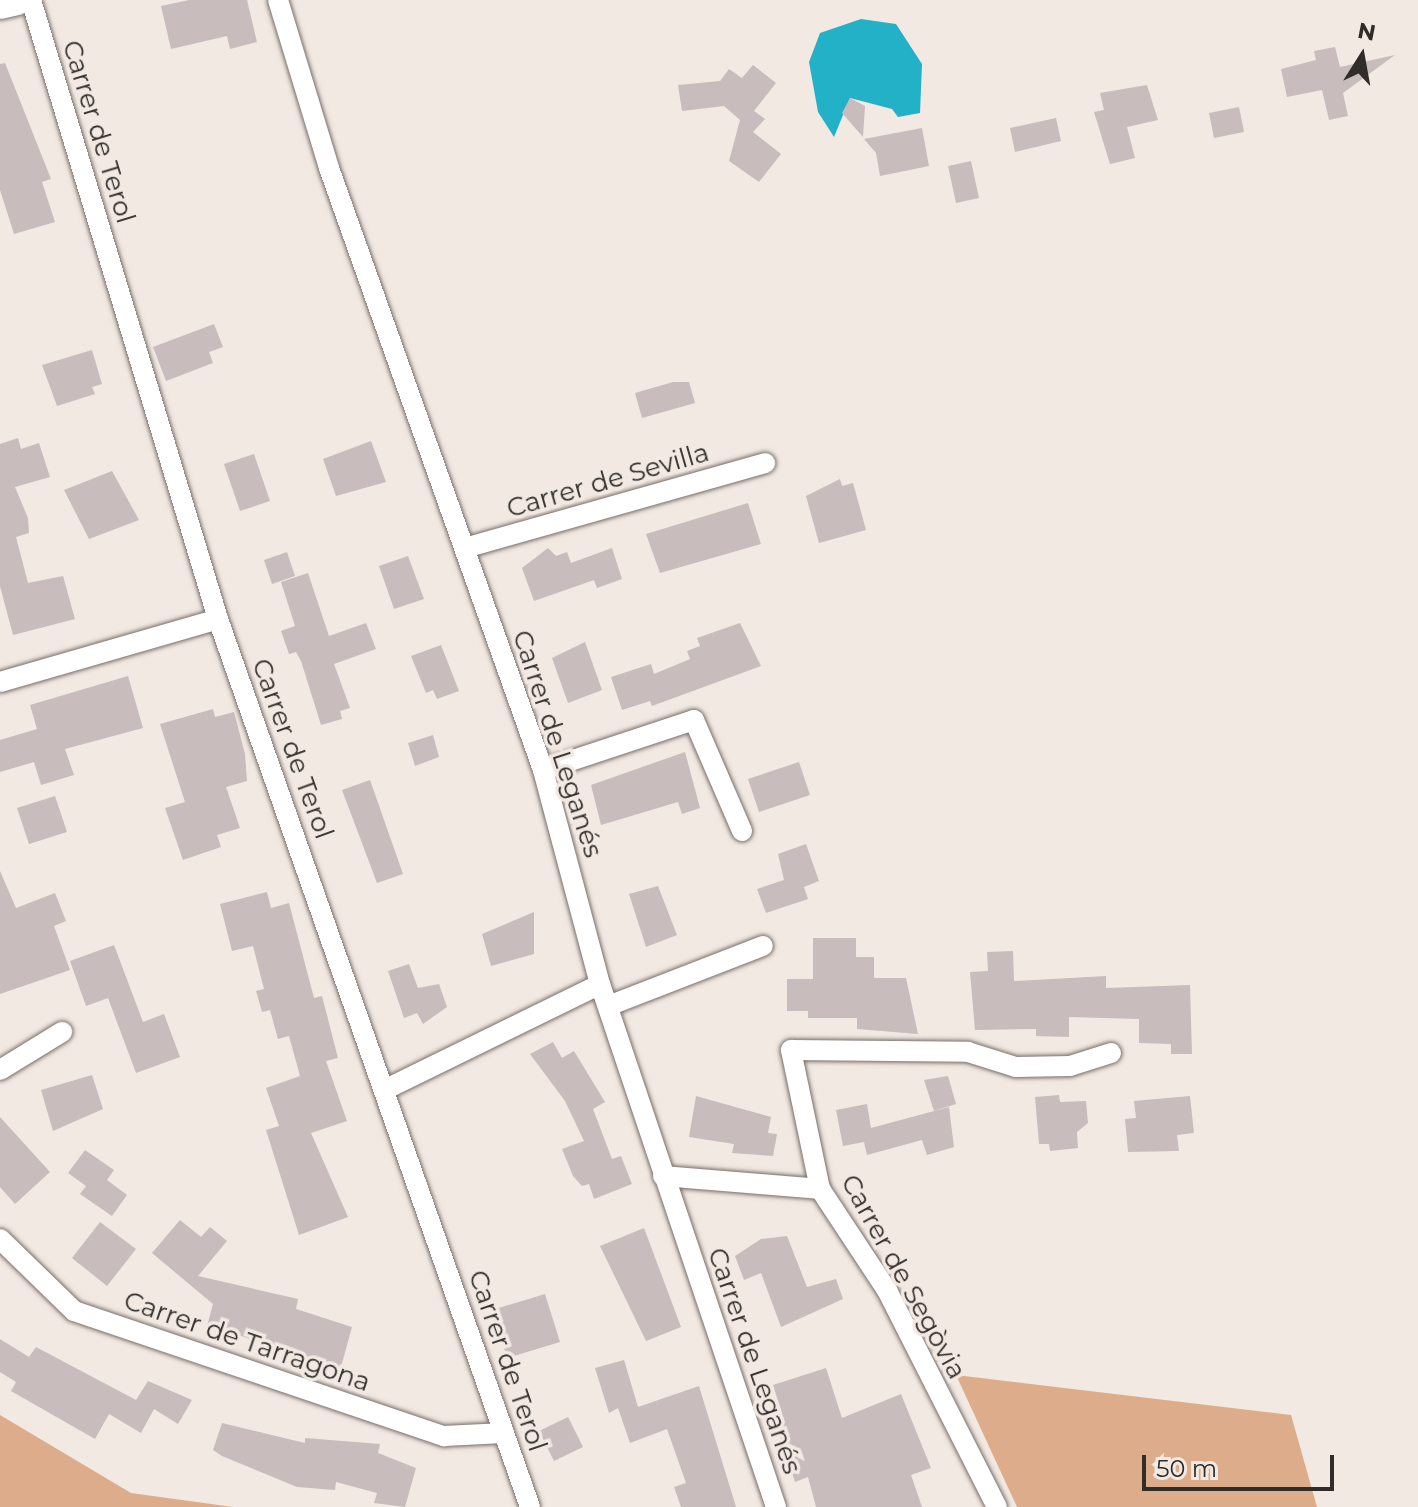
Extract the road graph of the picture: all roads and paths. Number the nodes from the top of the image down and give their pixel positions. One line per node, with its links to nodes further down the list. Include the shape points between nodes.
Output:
1 (18, 0): 4 (street)
2 (31, 0): 7 (street, Carrer de Terol)
3 (278, 0): 6 (street, Carrer de Leganés, via 329,168)
4 (0, 4)
5 (765, 463): 6 (street, Carrer de Sevilla)
6 (465, 548): 9 (street, Carrer de Leganés)
7 (218, 619): 8 (street); 17 (street, Carrer de Terol)
8 (0, 682)
9 (543, 770): 10 (street, via 694,720); 12 (street, Carrer de Leganés)
10 (742, 831)
11 (763, 946): 13 (street)
12 (600, 984): 13 (street, Carrer de Leganés); 17 (street)
13 (608, 1006): 18 (street, Carrer de Leganés)
14 (62, 1032): 16 (street)
15 (1111, 1053): 19 (street, Carrer de Segòvia, via 1070,1066 1016,1067 968,1052 791,1050)
16 (0, 1070)
17 (386, 1089): 21 (street, Carrer de Terol)
18 (663, 1176): 19 (street); 23 (street, Carrer de Leganés)
19 (820, 1189): 24 (street, Carrer de Segòvia, via 888,1292)
20 (0, 1239): 21 (street, Carrer de Tarragona, via 74,1311 444,1436)
21 (504, 1433): 22 (street, Carrer de Terol)
22 (530, 1507)
23 (776, 1507)
24 (997, 1507)

